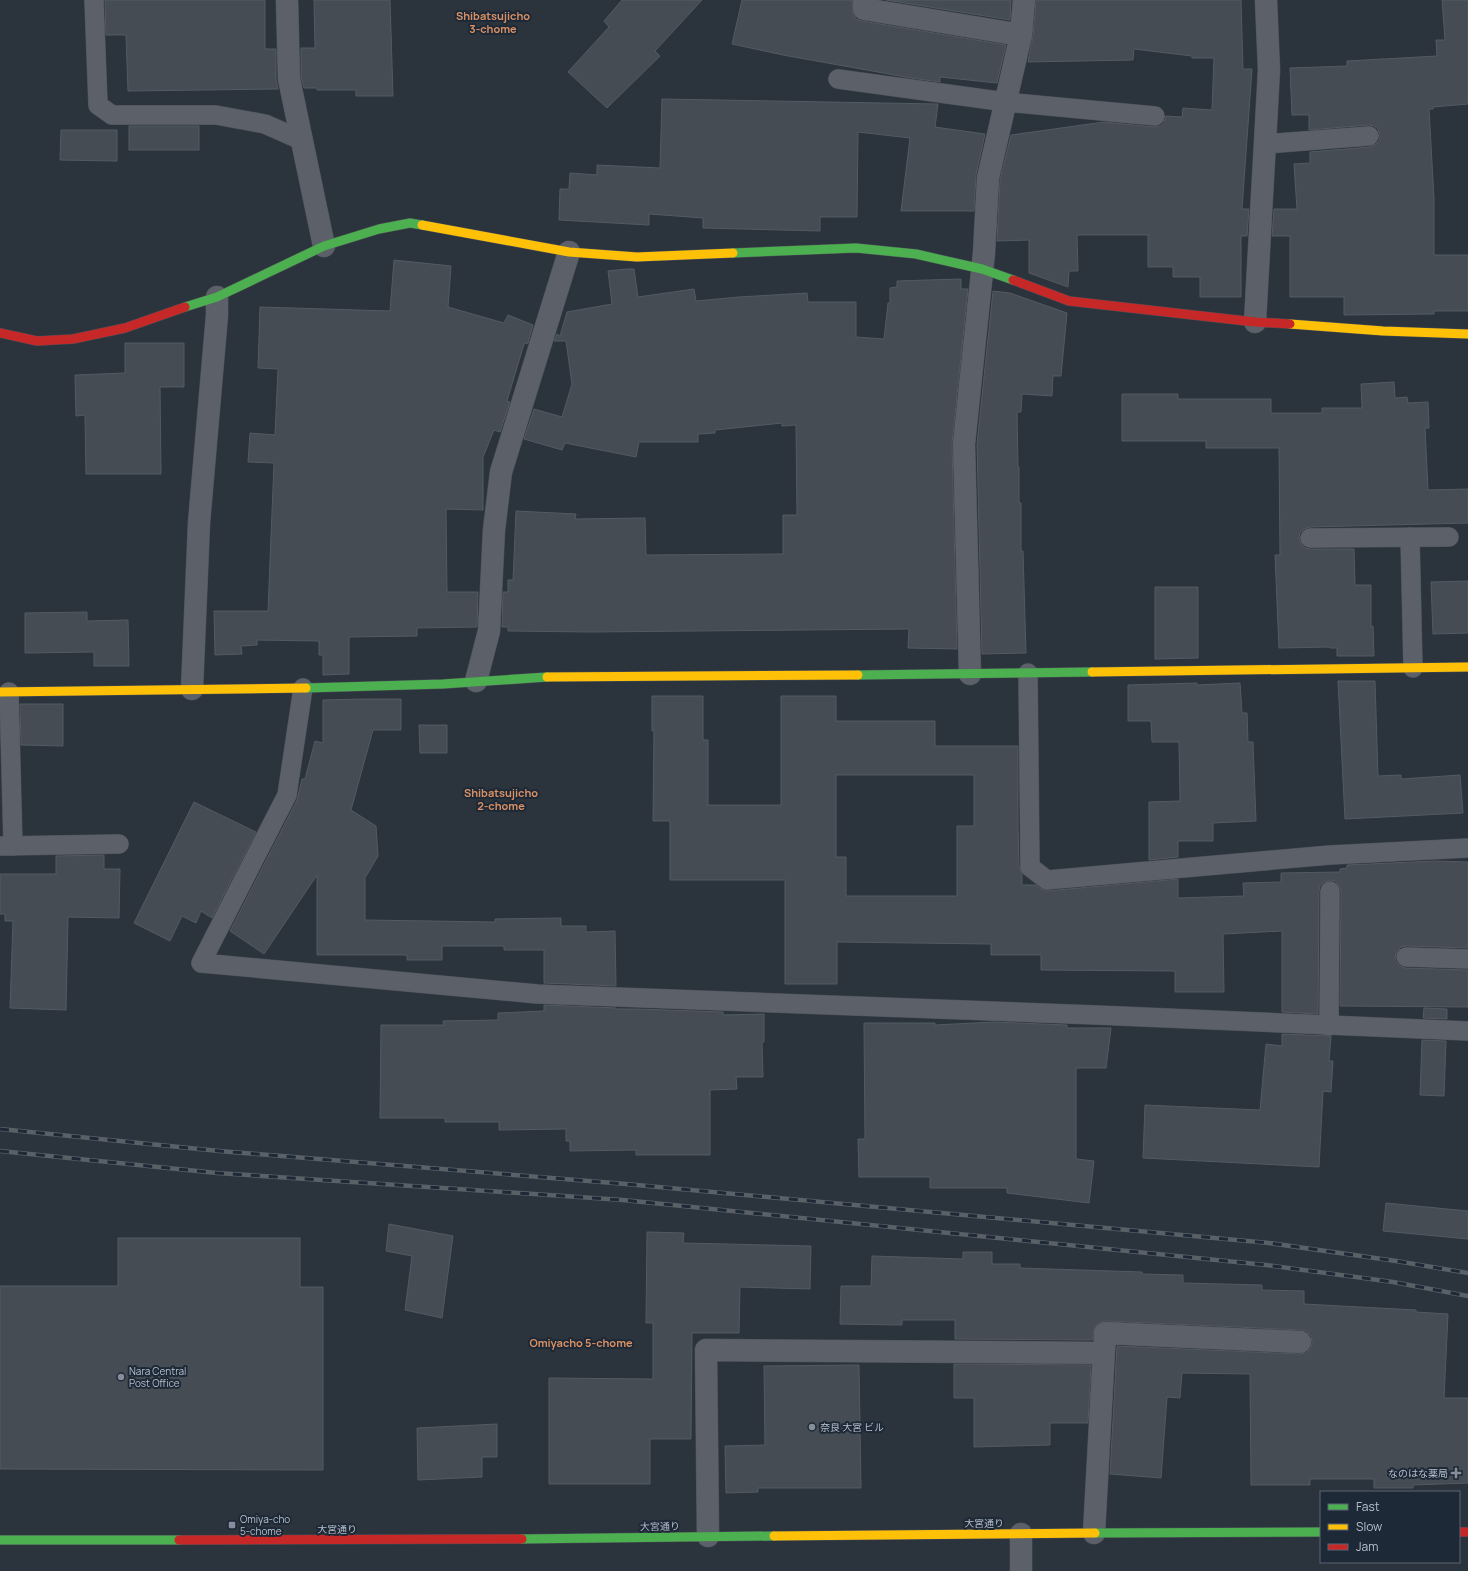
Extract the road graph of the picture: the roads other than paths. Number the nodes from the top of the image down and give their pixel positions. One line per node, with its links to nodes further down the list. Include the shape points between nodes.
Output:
1 (94, 0): 11 (lane, via 98,106 112,115 216,115 265,124)
2 (288, 0): 11 (street, via 289,79)
3 (864, 0): 6 (street, via 864,9)
4 (1024, 0): 6 (street)
5 (1266, 0): 12 (street, via 1269,70)
6 (1021, 35): 8 (street)
7 (838, 79): 8 (lane)
8 (1006, 102): 9 (lane); 15 (street, via 988,178)
9 (1155, 116)
10 (1369, 136): 12 (lane)
11 (301, 140): 13 (street)
12 (1265, 144): 17 (street)
13 (324, 246): 14 (main road, via 379,229 410,223); 16 (main road)
14 (569, 252): 15 (main road, via 637,257 856,248 916,254); 27 (street, via 500,472 489,631)
15 (982, 269): 17 (main road, via 1069,302); 26 (street, via 964,444)
16 (216, 297): 18 (main road, via 124,328 73,340 36,341); 29 (street, via 217,315 199,523)
17 (1255, 322): 19 (main road, via 1383,332)
18 (0, 333)
19 (1468, 334)
20 (1410, 537): 21 (lane); 22 (lane); 24 (lane)
21 (1449, 537)
22 (1310, 538)
23 (1468, 667): 24 (main road)
24 (1414, 668): 25 (main road)
25 (1028, 673): 26 (main road); 33 (lane, via 1030,868 1047,880 1330,855)
26 (970, 674): 27 (main road, via 531,677)
27 (476, 681): 28 (main road)
28 (303, 688): 29 (main road); 37 (lane, via 287,795 201,963 537,994)
29 (192, 689): 30 (main road)
30 (4, 692): 32 (lane)
31 (119, 844): 32 (lane)
32 (6, 846)
33 (1468, 848)
34 (1330, 890): 37 (lane)
35 (1406, 957): 36 (lane)
36 (1468, 960)
37 (1329, 1026): 38 (lane)
38 (1468, 1031)
39 (1300, 1342): 40 (street, via 1105,1333)
40 (1103, 1353): 41 (street); 44 (street, via 706,1350)
41 (1094, 1532): 42 (main road, 大宮通り); 43 (main road, 大宮通り)
42 (1320, 1532)
43 (1021, 1534): 44 (main road, 大宮通り); 46 (street)
44 (708, 1536): 45 (main road, 大宮通り, via 478,1540)
45 (0, 1540)
46 (1021, 1571)

